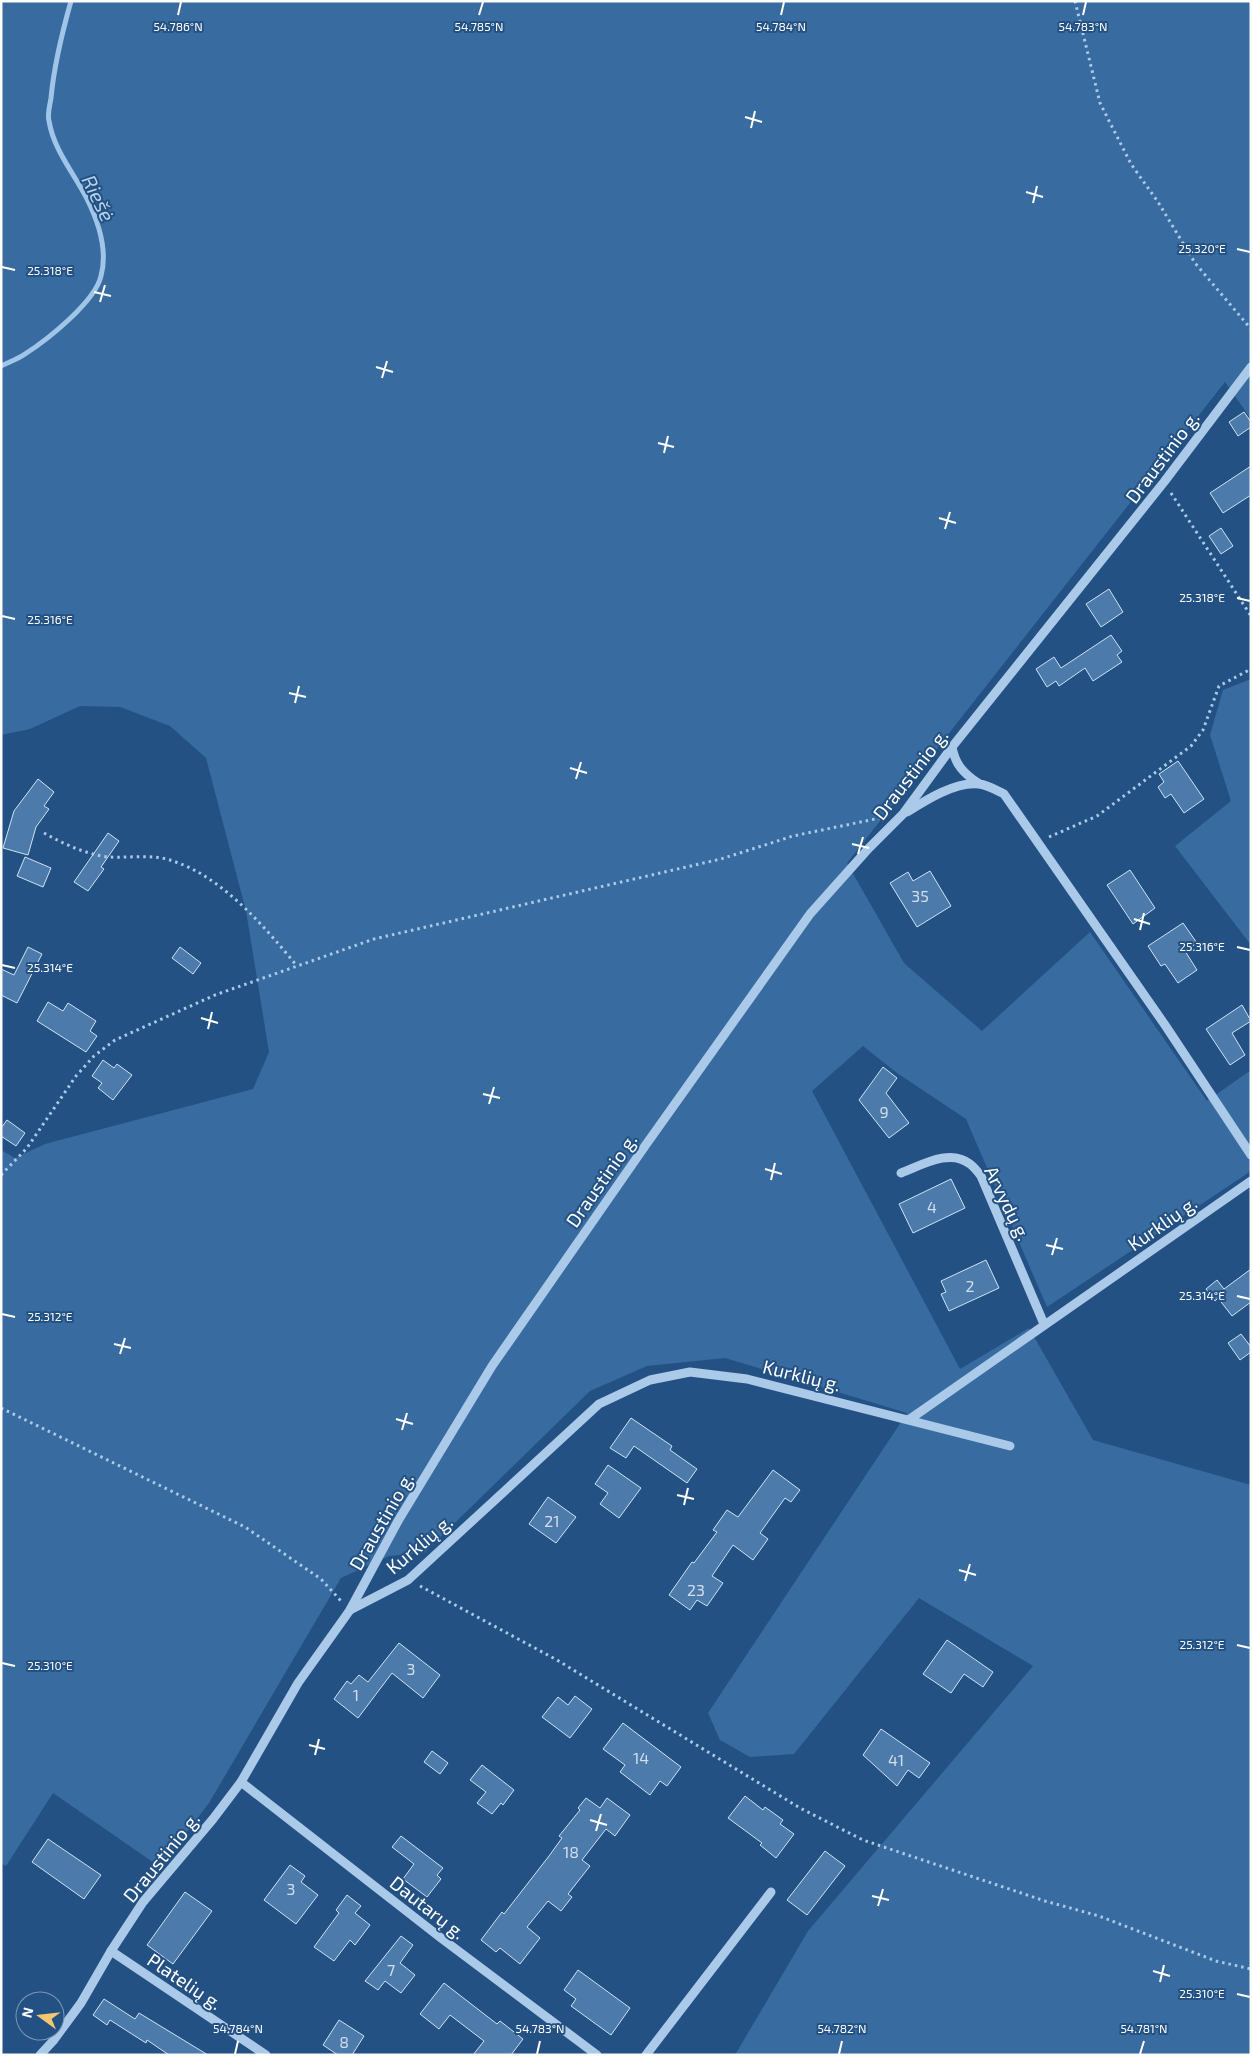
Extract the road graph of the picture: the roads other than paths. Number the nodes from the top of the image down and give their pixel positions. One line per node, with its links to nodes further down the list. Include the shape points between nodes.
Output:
1 (1251, 367): 2 (street, Draustinio g., via 1164,482)
2 (952, 747): 3 (street, via 958,767); 4 (street, Draustinio g.)
3 (978, 783): 4 (street, via 934,795); 5 (street, via 1004,794 1165,1024)
4 (903, 814): 11 (street, Draustinio g., via 810,914 633,1162 492,1366 398,1521)
5 (1251, 1155)
6 (902, 1173): 8 (street, Arvydų g., via 942,1157 970,1163 982,1176)
7 (1251, 1181): 8 (street, Kurklių g.)
8 (1044, 1324): 9 (street, Kurklių g.)
9 (910, 1419): 10 (street); 11 (street, Kurklių g., via 747,1379 690,1372 650,1380 599,1404 408,1580)
10 (1010, 1446)
11 (350, 1610): 12 (street, Draustinio g., via 298,1683)
12 (240, 1782): 14 (street, Draustinio g., via 213,1820 143,1902); 17 (street, Dautarų g.)
13 (771, 1892): 18 (street)
14 (111, 1951): 15 (street, Draustinio g., via 80,2003); 16 (street, Platelių g.)
15 (40, 2055)
16 (266, 2055)
17 (597, 2055)
18 (646, 2055)

